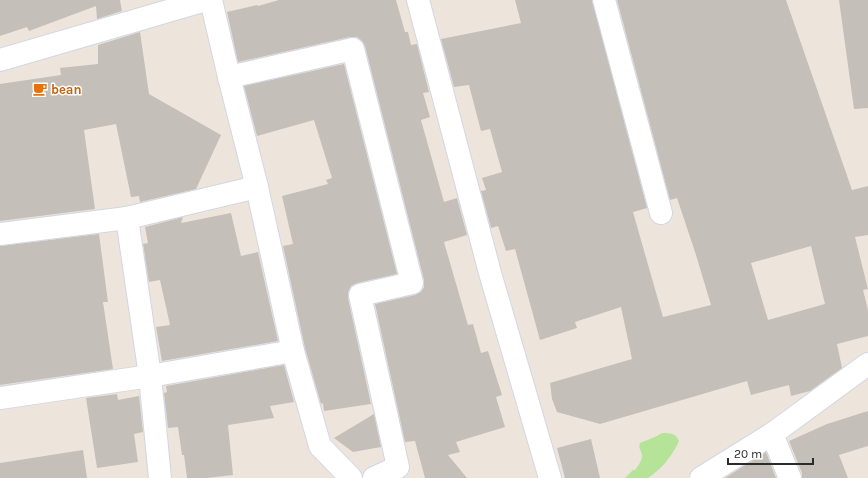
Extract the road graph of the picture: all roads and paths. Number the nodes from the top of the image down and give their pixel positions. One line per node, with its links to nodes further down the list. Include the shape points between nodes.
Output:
1 (206, 0): 5 (street)
2 (211, 0): 6 (street)
3 (418, 0): 19 (street, via 490,273)
4 (604, 0): 8 (street)
5 (0, 60)
6 (229, 77): 7 (street); 18 (street, via 353,49 412,283 360,295 398,467)
7 (257, 186): 9 (street); 11 (street)
8 (661, 213)
9 (127, 218): 10 (street); 13 (street)
10 (0, 234)
11 (293, 351): 13 (street); 17 (street, via 320,446)
12 (868, 364): 15 (street)
13 (150, 376): 14 (street); 16 (street)
14 (0, 398)
15 (772, 434): 20 (street); 21 (street)
16 (160, 478)
17 (351, 478)
18 (374, 478)
19 (550, 478)
20 (701, 478)
21 (790, 478)

